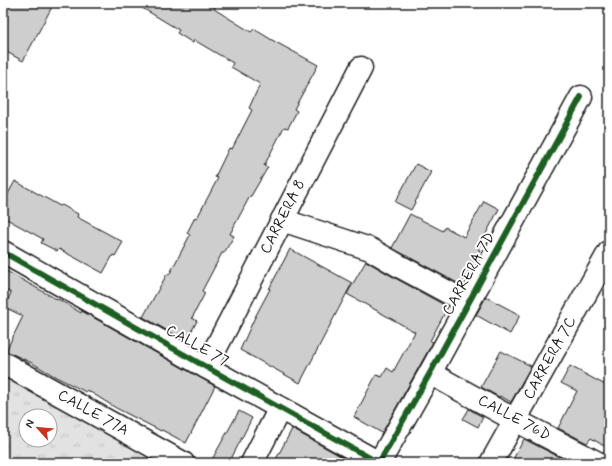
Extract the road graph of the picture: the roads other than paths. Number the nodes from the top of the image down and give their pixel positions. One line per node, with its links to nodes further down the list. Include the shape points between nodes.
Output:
1 (361, 68): 3 (street, CARRERA 8)
2 (581, 97): 6 (street, CARRERA 7D)
3 (282, 220): 6 (street, via 370,249); 8 (street, CARRERA 8)
4 (3, 252): 8 (street, CALLE 77)
5 (609, 252): 11 (street, CARRERA 7C)
6 (468, 303): 9 (street, CARRERA 7D)
7 (3, 363): 12 (street, CALLE 77A)
8 (206, 367): 10 (street, CALLE 77)
9 (430, 373): 11 (street, CALLE 76D); 14 (street, CARRERA 7D)
10 (280, 408): 13 (street); 14 (street, CALLE 77)
11 (515, 420): 15 (street, CARRERA 7C); 16 (street, CALLE 76D)
12 (183, 463)
13 (252, 463)
14 (379, 463)
15 (491, 463)
16 (598, 463)

